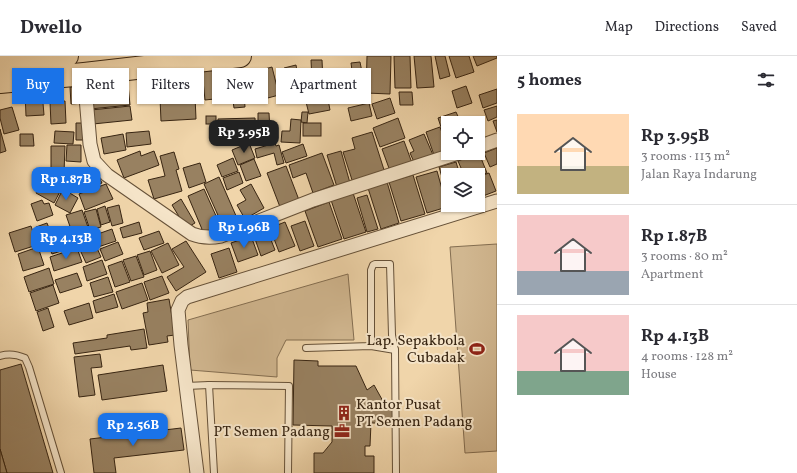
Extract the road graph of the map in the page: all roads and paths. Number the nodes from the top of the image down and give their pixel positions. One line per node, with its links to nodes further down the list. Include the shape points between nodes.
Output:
1 (67, 56): 3 (highway)
2 (240, 56): 4 (highway)
3 (0, 64)
4 (129, 69)
5 (72, 75): 6 (highway)
6 (0, 82)
7 (87, 104): 10 (street, via 94,161 107,175 198,237 221,236 313,200)
8 (497, 140): 9 (street)
9 (485, 144)
10 (441, 159)
11 (497, 201): 17 (street, via 187,297 178,310)
12 (371, 346): 13 (lane); 14 (lane); 14 (lane, via 371,270 375,264 390,264 392,335)
13 (306, 348)
14 (395, 350): 22 (lane)
15 (0, 356): 18 (lane, via 18,354 25,358)
16 (209, 385): 17 (lane); 20 (lane); 21 (lane, via 289,386)
17 (186, 386): 19 (street)
18 (61, 473)
19 (198, 473)
20 (214, 473)
21 (288, 473)
22 (396, 473)

